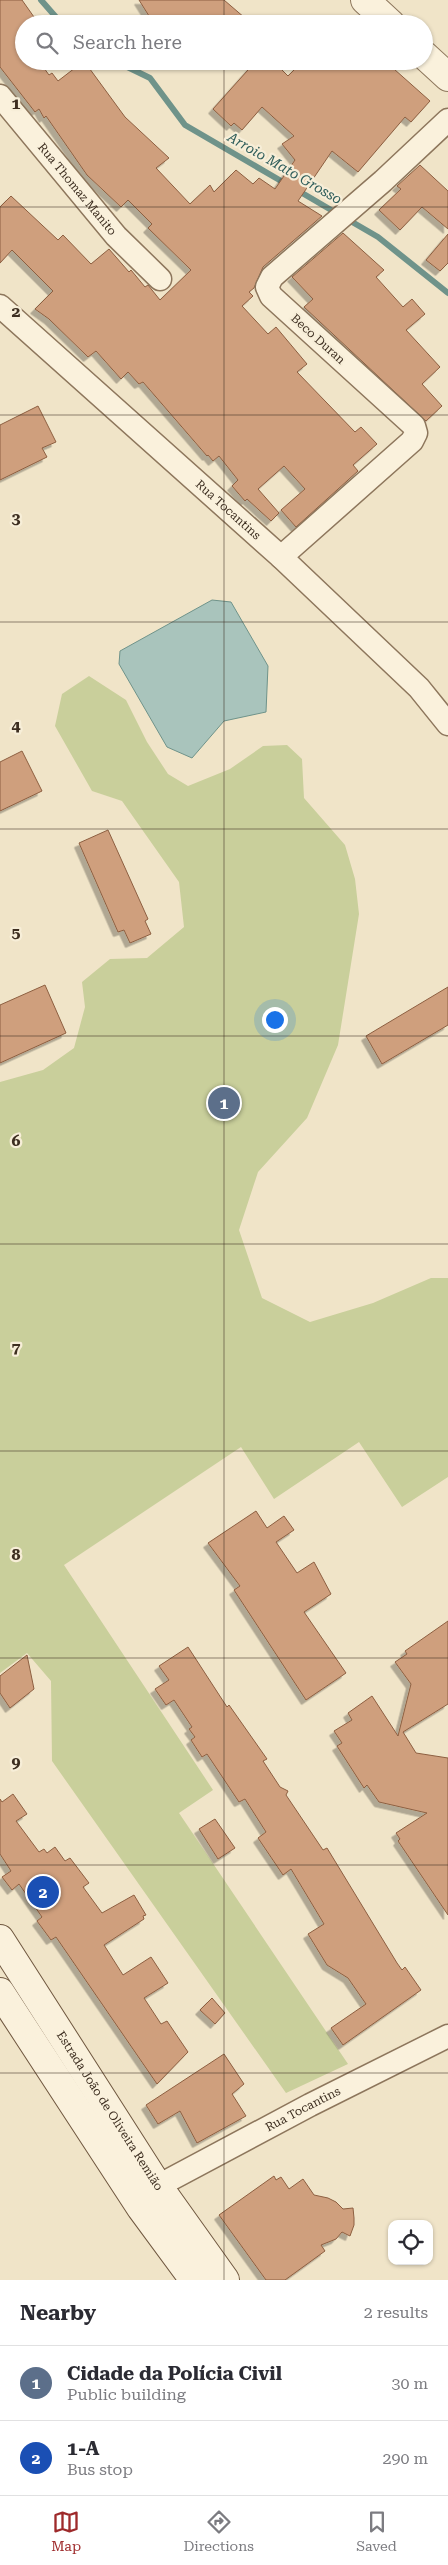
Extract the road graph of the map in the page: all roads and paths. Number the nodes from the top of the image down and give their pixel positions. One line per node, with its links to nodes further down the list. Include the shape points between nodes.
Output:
1 (365, 0): 2 (main road)
2 (381, 15)
3 (433, 63): 4 (main road)
4 (448, 77)
5 (0, 96): 7 (street, Rua Thomaz Manito, via 116,236)
6 (448, 120): 9 (street, Beco Duran, via 272,277 267,287 270,296 414,426 416,433 412,441)
7 (160, 279)
8 (0, 306): 9 (street, Rua Tocantins)
9 (281, 557): 10 (street, Rua Tocantins, via 420,688)
10 (448, 724)
11 (0, 1939): 14 (main road, Estrada João de Oliveira Remião)
12 (0, 1992): 15 (main road, via 141,2208)
13 (448, 2036): 14 (street, Rua Tocantins)
14 (158, 2186): 16 (main road, Estrada João de Oliveira Remião)
15 (194, 2280)
16 (225, 2280)

